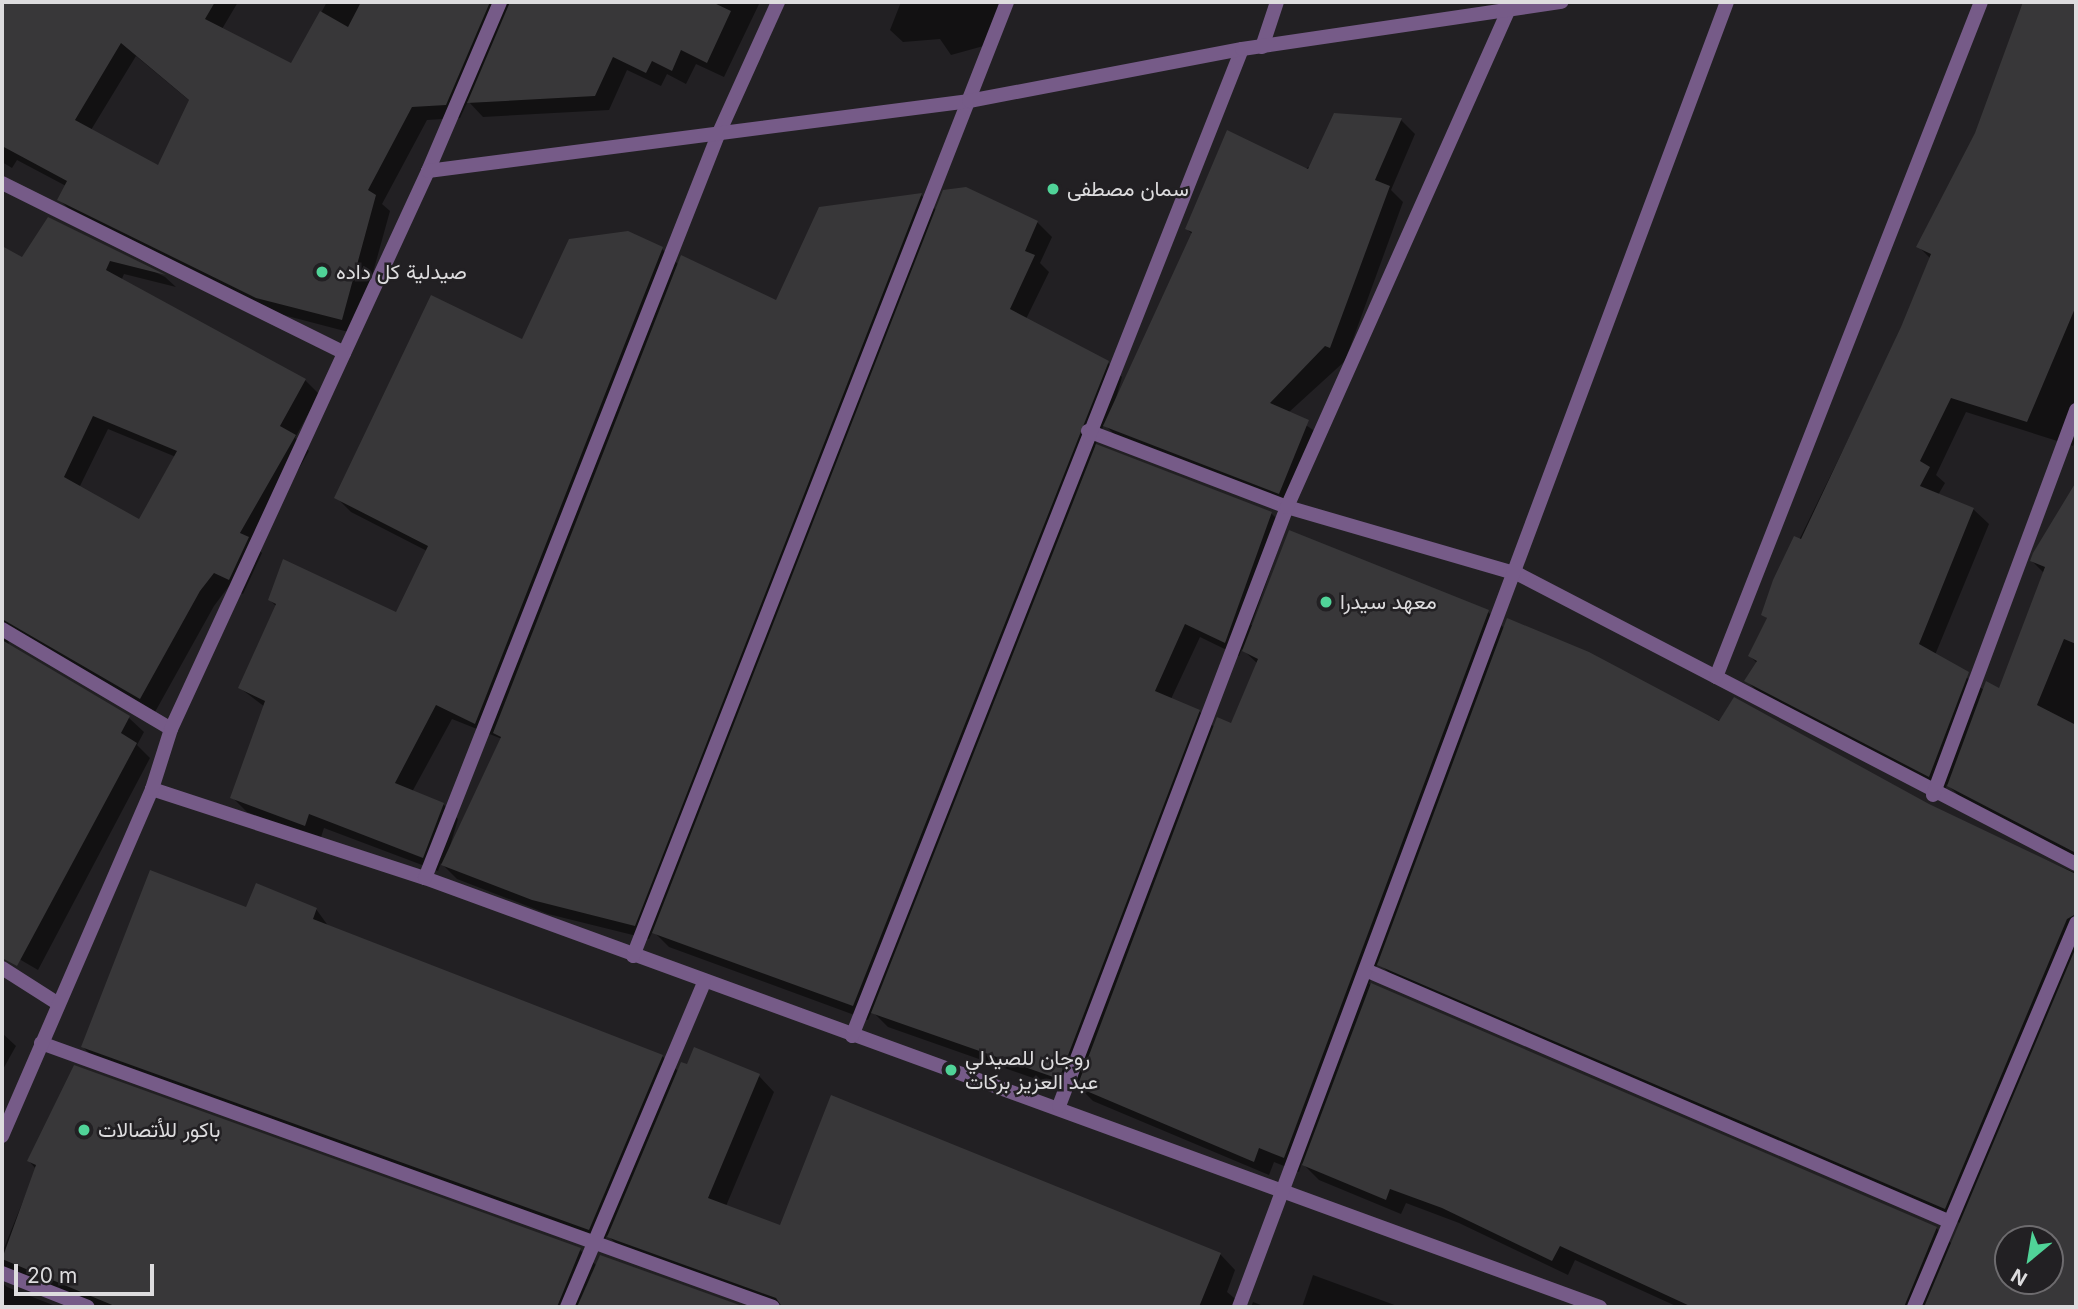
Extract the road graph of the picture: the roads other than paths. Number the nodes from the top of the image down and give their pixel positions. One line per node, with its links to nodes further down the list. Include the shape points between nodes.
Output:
1 (500, 2): 13 (street)
2 (778, 2): 12 (street)
3 (1007, 2): 11 (street)
4 (1277, 2): 9 (street)
5 (1562, 2): 8 (street)
6 (1727, 2): 19 (street)
7 (1981, 2): 21 (street)
8 (1511, 6): 9 (street); 18 (street)
9 (1262, 47): 10 (street)
10 (1242, 50): 11 (street); 17 (street)
11 (970, 101): 12 (street); 28 (street)
12 (718, 135): 13 (street); 26 (street)
13 (428, 171): 15 (street)
14 (2, 183): 15 (street)
15 (344, 354): 22 (street)
16 (2076, 410): 24 (street)
17 (1088, 431): 18 (street); 33 (street)
18 (1287, 506): 19 (street); 35 (street)
19 (1518, 574): 21 (street); 30 (street)
20 (2, 629): 22 (street)
21 (1716, 677): 24 (street)
22 (171, 729): 23 (street)
23 (152, 789): 26 (street); 32 (street)
24 (1933, 795): 25 (street)
25 (2076, 864)
26 (425, 878): 28 (street)
27 (2076, 923): 38 (street)
28 (633, 956): 31 (street)
29 (2, 968): 32 (street)
30 (1368, 971): 37 (street); 38 (street)
31 (704, 983): 33 (street); 39 (street)
32 (57, 1003): 34 (street)
33 (852, 1036): 35 (street)
34 (41, 1043): 36 (street); 39 (street)
35 (1059, 1106): 37 (street)
36 (2, 1136)
37 (1284, 1187): 44 (street); 45 (street)
38 (1948, 1221): 46 (street)
39 (593, 1246): 42 (street); 43 (street)
40 (2, 1273): 41 (street)
41 (88, 1307)
42 (567, 1307)
43 (773, 1307)
44 (1239, 1307)
45 (1600, 1307)
46 (1914, 1307)

